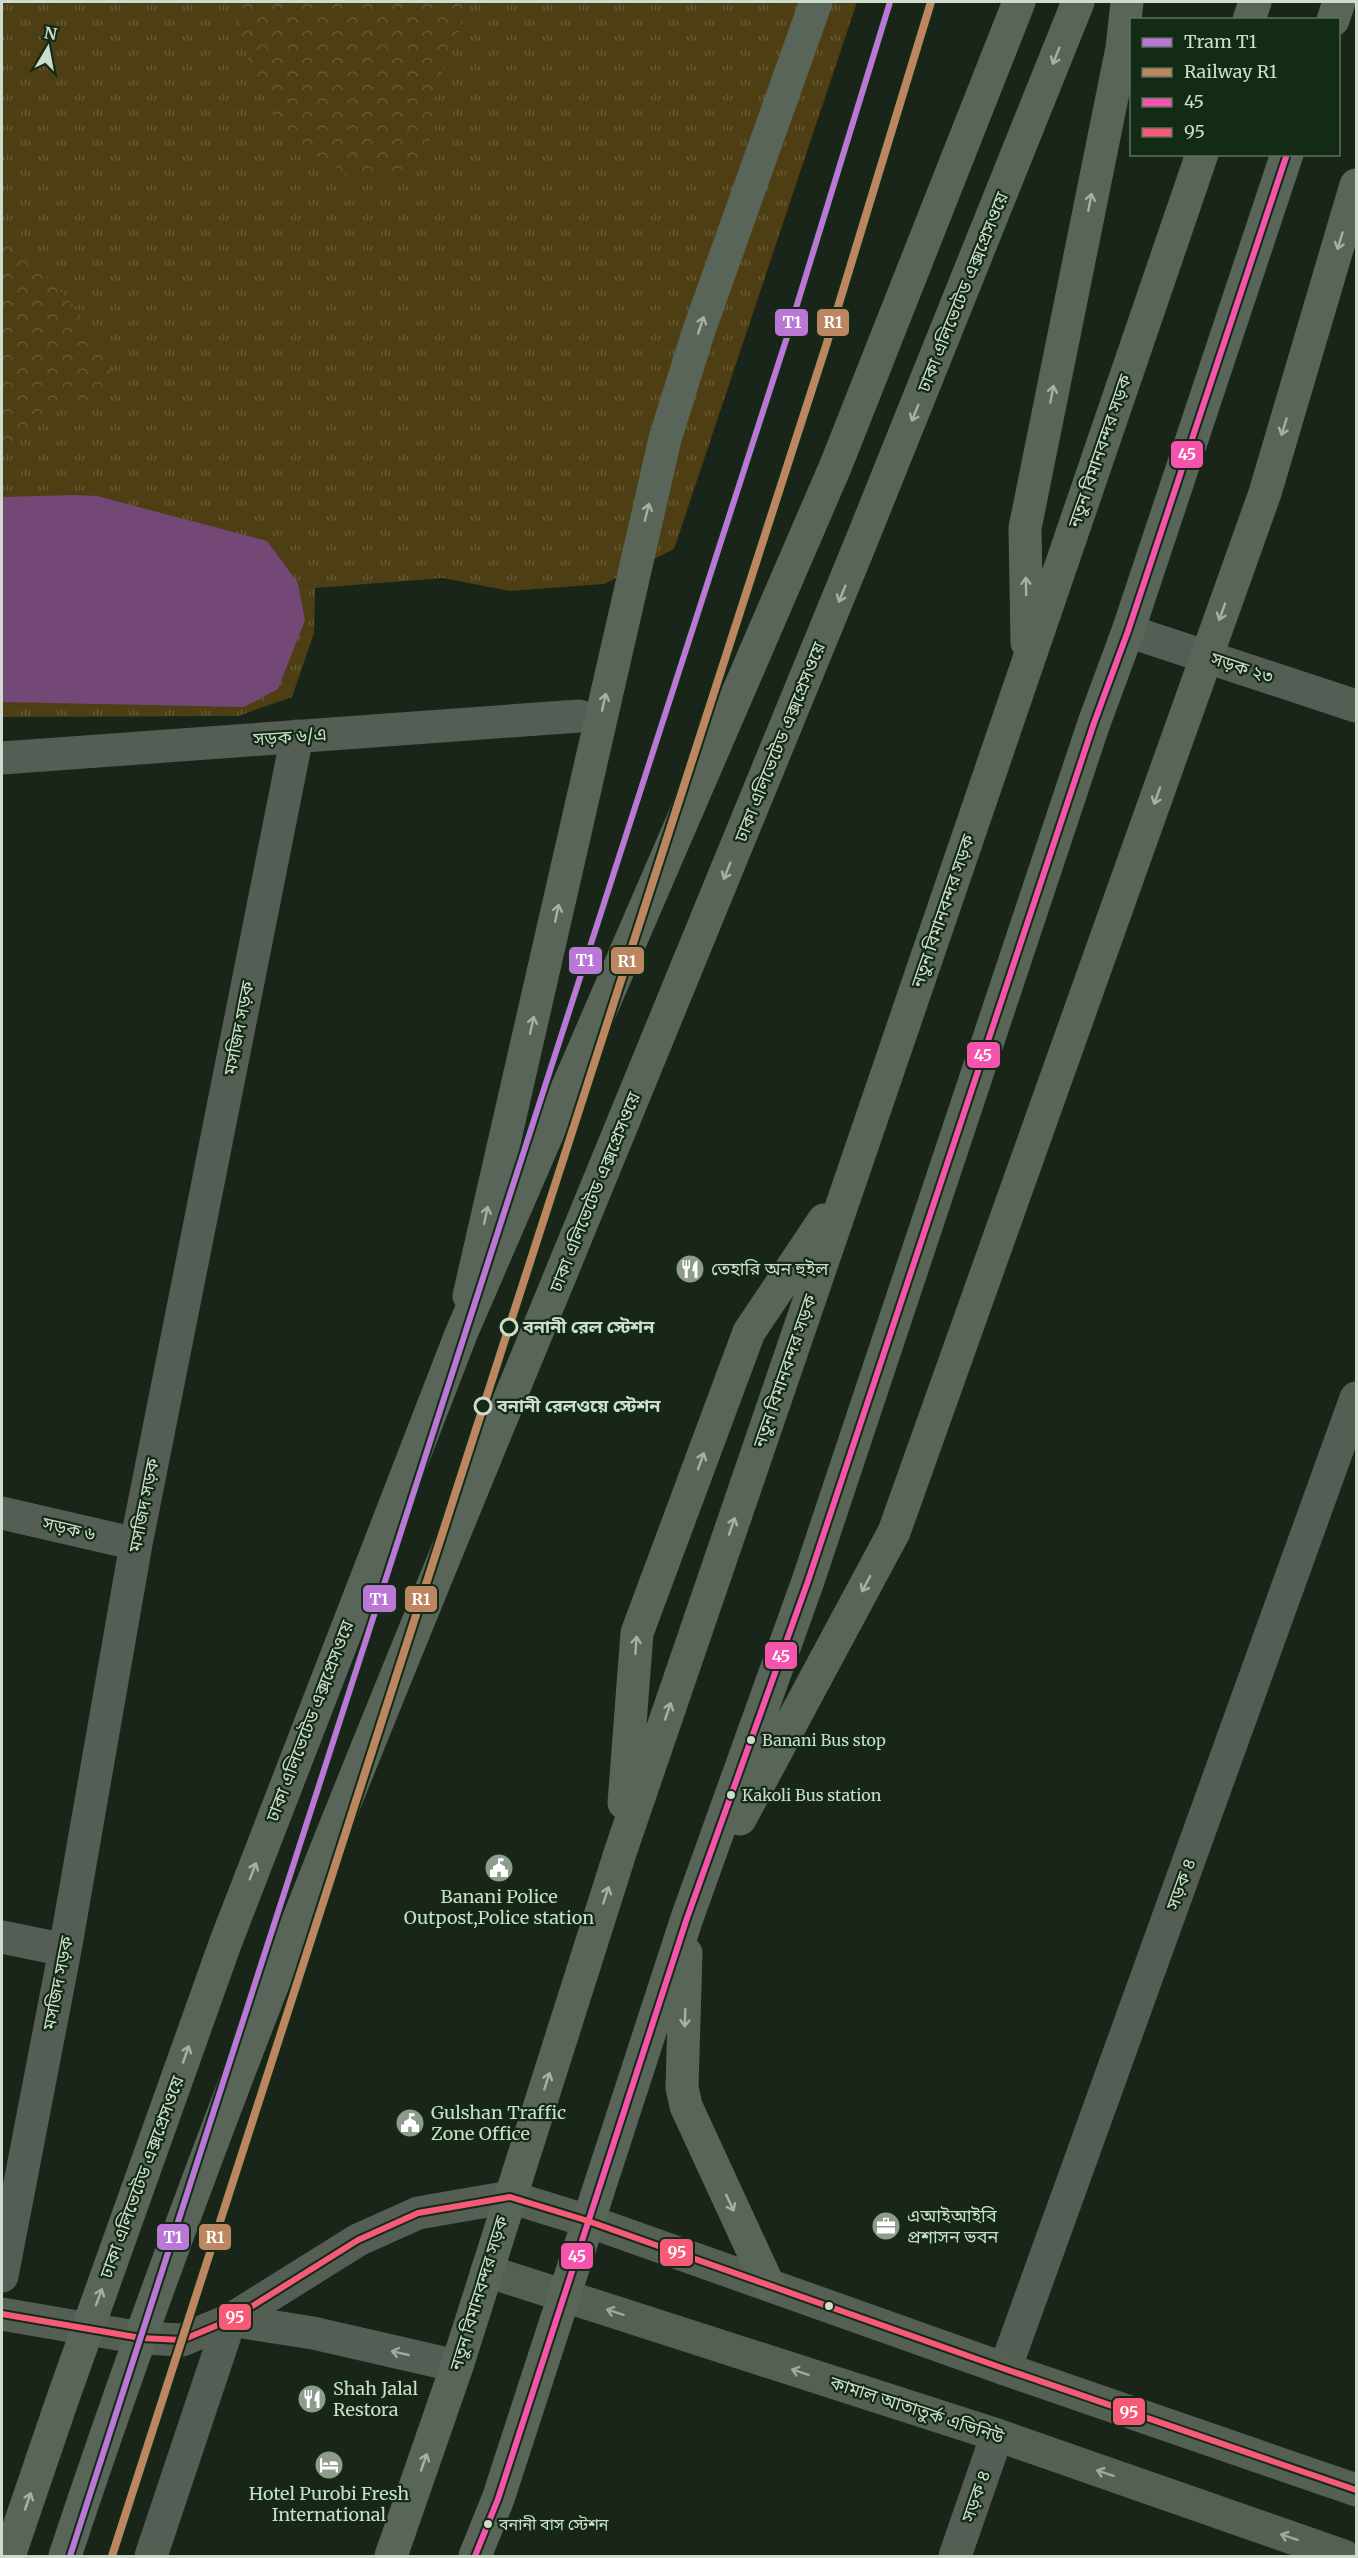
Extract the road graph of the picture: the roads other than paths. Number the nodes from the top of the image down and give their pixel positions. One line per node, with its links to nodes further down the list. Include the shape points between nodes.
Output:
1 (816, 2): 19 (highway, one-way to 1, bridge, via 665,439 698,333)
2 (1019, 2): 19 (highway, ঢাকা এলিভেটেড এক্সপ্রেসওয়ে, bridge, via 836,465)
3 (1078, 2): 40 (highway, ঢাকা এলিভেটেড এক্সপ্রেসওয়ে, one-way to 40, bridge, via 894,467 352,1781 119,2393)
4 (1127, 2): 13 (highway, one-way to 4, via 1024,528 1122,48)
5 (1255, 2): 7 (highway)
6 (1339, 2): 8 (highway)
7 (1250, 18)
8 (1334, 18)
9 (1201, 156): 13 (highway, নতুন বিমানবন্দর সড়ক)
10 (1286, 156): 12 (highway)
11 (1356, 184): 24 (highway, one-way to 24, bridge, via 1265,493 894,1532)
12 (1128, 631): 14 (street, সড়ক ২৩); 24 (highway, via 808,1581)
13 (1027, 665): 18 (highway, নতুন বিমানবন্দর সড়ক)
14 (1356, 706)
15 (579, 716): 16 (street, সড়ক ৬/এ)
16 (297, 736): 17 (street, সড়ক ৬/এ); 22 (street, মসজিদ সড়ক)
17 (2, 758)
18 (849, 1183): 23 (highway, নতুন বিমানবন্দর সড়ক, one-way to 18); 23 (highway, one-way to 18, via 636,1633 749,1332)
19 (461, 1334): 39 (highway, ঢাকা এলিভেটেড এক্সপ্রেসওয়ে, one-way to 19, bridge, via 225,1944)
20 (1356, 1398): 36 (street, সড়ক ৪)
21 (2, 1514): 22 (street, সড়ক ৬)
22 (136, 1544): 26 (street, মসজিদ সড়ক)
23 (621, 1850): 27 (highway, নতুন বিমানবন্দর সড়ক, one-way to 23)
24 (687, 1918): 28 (highway); 31 (highway, one-way to 31, via 682,2087 686,2106)
25 (2, 1937): 26 (street)
26 (65, 1950): 30 (street, মসজিদ সড়ক)
27 (510, 2197): 28 (main road); 29 (highway, নতুন বিমানবন্দর সড়ক); 34 (street, via 418,2213 358,2241)
28 (588, 2221): 31 (main road); 32 (highway)
29 (487, 2271): 32 (main road, কামাল আতাতুর্ক এভিনিউ); 35 (highway, নতুন বিমানবন্দর সড়ক)
30 (2, 2276)
31 (768, 2284): 36 (main road)
32 (562, 2295): 37 (main road, কামাল আতাতুর্ক এভিনিউ, one-way to 32); 43 (highway, via 498,2499)
33 (2, 2314): 34 (street, via 141,2338 182,2340)
34 (230, 2320): 35 (street, one-way to 34, via 313,2333); 41 (street)
35 (457, 2366): 42 (highway, নতুন বিমানবন্দর সড়ক, one-way to 35)
36 (1005, 2369): 38 (main road)
37 (997, 2435): 44 (street, সড়ক ৪); 45 (main road, কামাল আতাতুর্ক এভিনিউ, one-way to 37)
38 (1356, 2490)
39 (9, 2556)
40 (65, 2556)
41 (151, 2556)
42 (391, 2556)
43 (475, 2556)
44 (955, 2556)
45 (1344, 2556)

